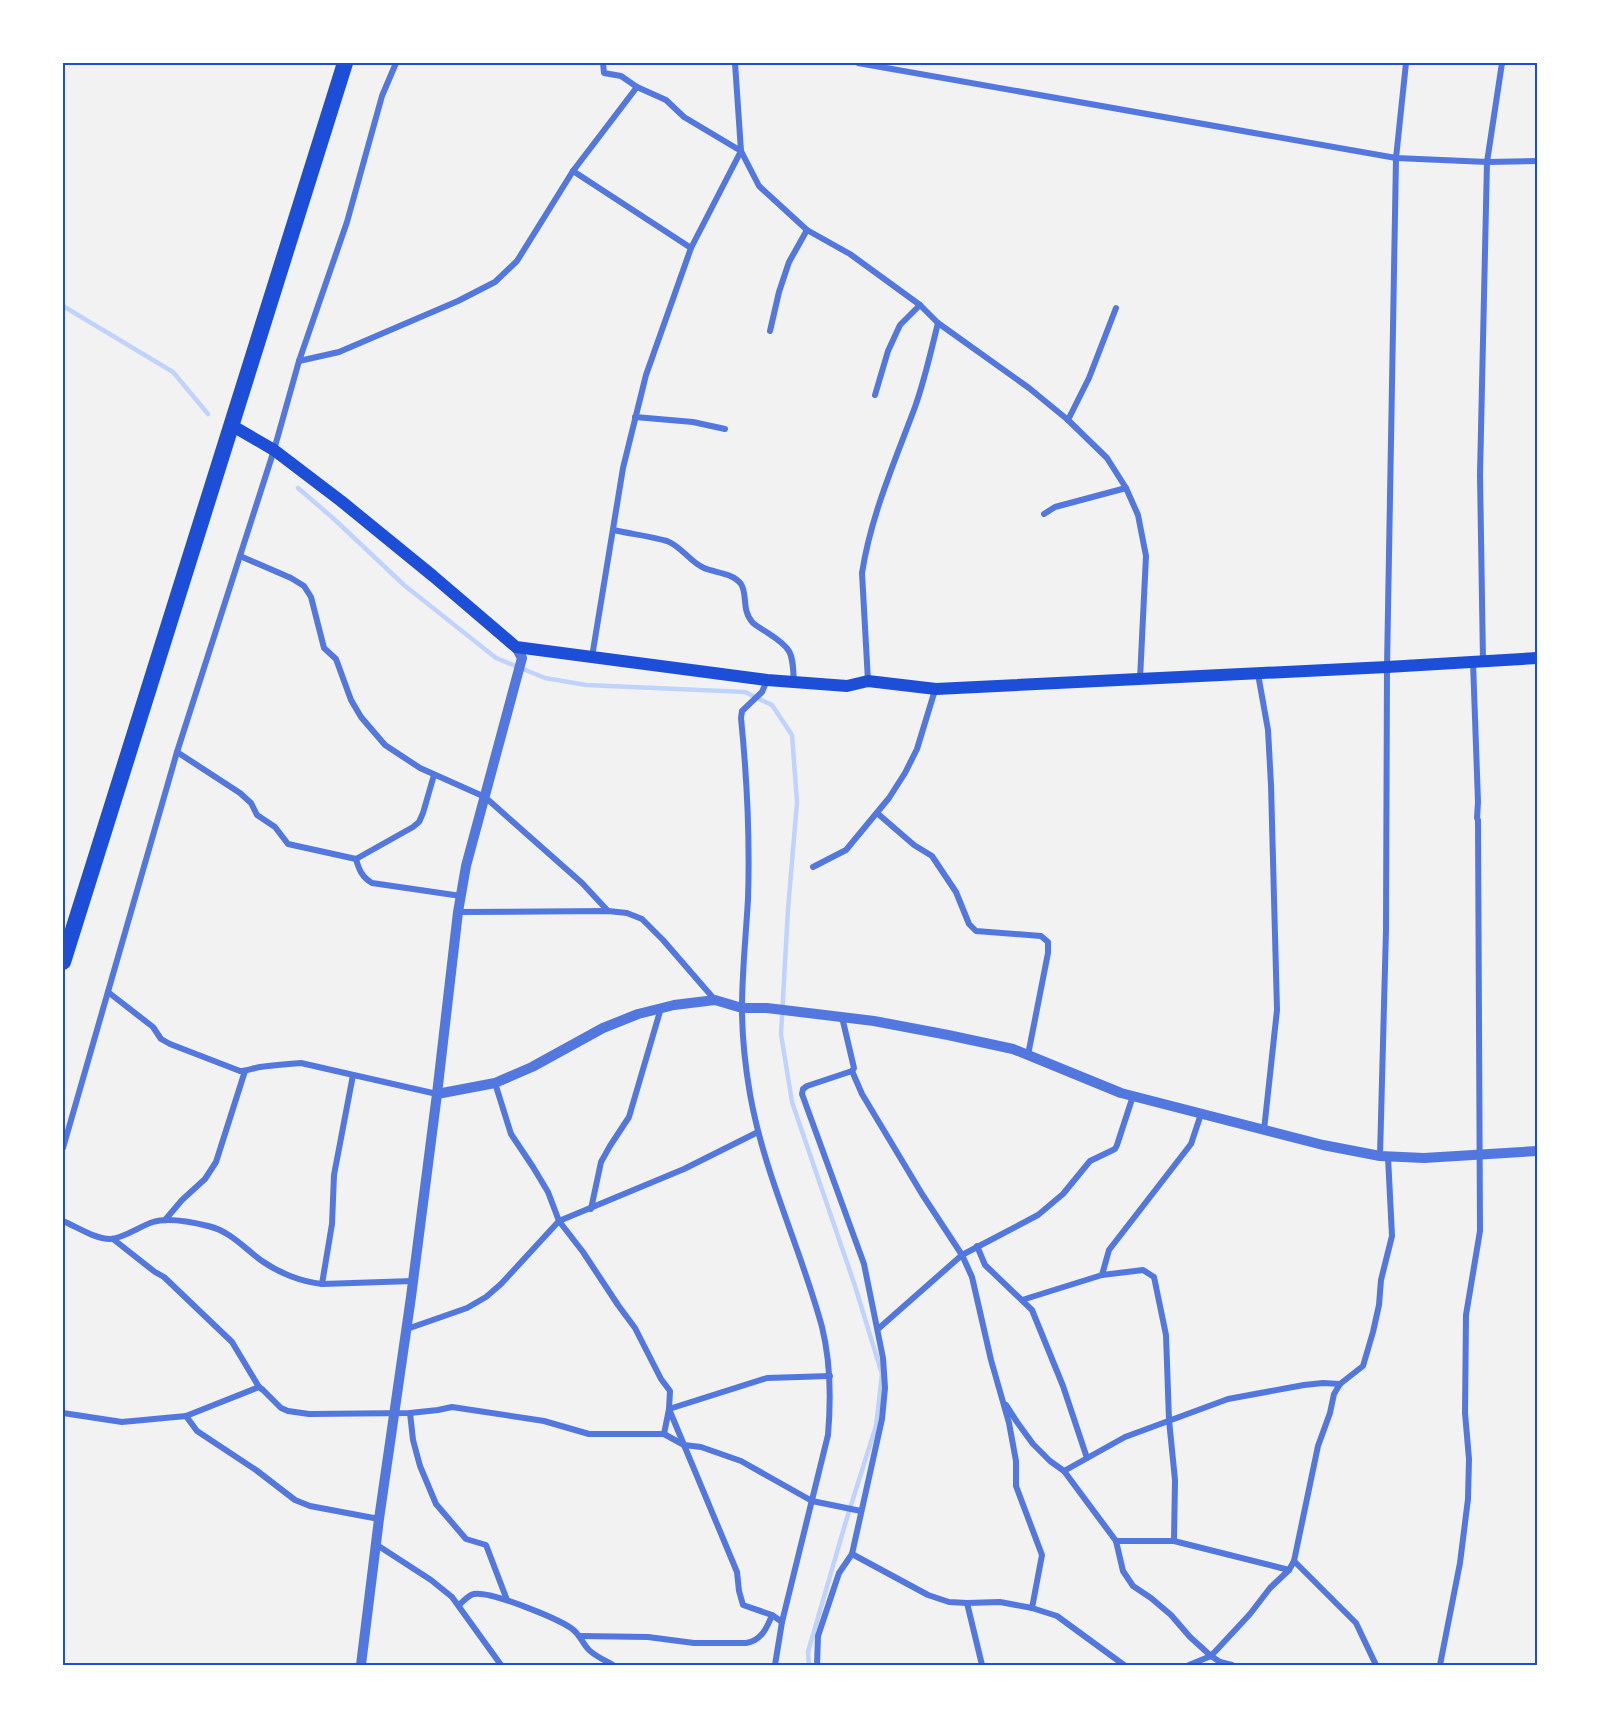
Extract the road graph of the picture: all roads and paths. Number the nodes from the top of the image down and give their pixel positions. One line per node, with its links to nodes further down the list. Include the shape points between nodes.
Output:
1 (345, 63): 24 (highway)
2 (396, 63): 20 (street, via 382,96 346,222)
3 (603, 63): 8 (street, via 604,73 621,76)
4 (735, 63): 9 (street)
5 (858, 63): 10 (street)
6 (1406, 63): 10 (street)
7 (1502, 63): 12 (street)
8 (637, 87): 9 (street, via 666,100 684,117); 13 (street)
9 (741, 151): 14 (street, via 759,186); 15 (street)
10 (1396, 158): 12 (street); 35 (street)
11 (1537, 161): 12 (street)
12 (1487, 162): 34 (street)
13 (573, 171): 15 (street); 20 (street, via 517,261 495,282 339,352)
14 (807, 230): 16 (street, via 850,254); 19 (street, via 789,262)
15 (691, 248): 22 (street)
16 (920, 305): 18 (street); 21 (street, via 900,325)
17 (1116, 308): 23 (street)
18 (938, 323): 23 (street); 38 (street, via 864,559)
19 (770, 331)
20 (299, 361): 26 (street)
21 (875, 395)
22 (635, 417): 25 (street); 29 (street)
23 (1068, 420): 27 (street, via 1107,458)
24 (231, 425): 26 (main road); 51 (highway)
25 (725, 429)
26 (274, 450): 30 (street); 31 (main road, via 433,576)
27 (1126, 488): 28 (street, via 1055,507); 37 (street, via 1138,516 1146,556)
28 (1044, 514)
29 (613, 530): 32 (street); 39 (street, via 669,542 704,568 735,578 743,586 749,617 789,649)
30 (240, 556): 42 (street); 43 (street, via 303,586 311,597 324,648 336,659 361,717 386,744)
31 (519, 652): 32 (main road, via 572,653); 44 (street, via 516,683)
32 (592, 658): 40 (main road)
33 (1537, 658): 34 (main road)
34 (1478, 661): 35 (main road); 69 (street)
35 (1387, 667): 36 (main road); 70 (street)
36 (1258, 674): 37 (main road); 65 (street, via 1270,763 1277,1010)
37 (1140, 680): 41 (main road)
38 (868, 681): 39 (main road, via 847,686); 41 (main road)
39 (794, 682): 40 (main road)
40 (765, 686): 55 (street, via 742,711 741,718 748,818)
41 (936, 689): 45 (street, via 916,749 895,790)
42 (177, 752): 46 (street, via 240,793 288,844); 52 (street)
43 (434, 775): 44 (street); 46 (street, via 419,822)
44 (485, 797): 48 (street); 49 (street)
45 (877, 813): 47 (street, via 846,850); 57 (street, via 932,856 976,931 1041,936 1048,942)
46 (356, 859): 48 (street, via 359,871 372,883)
47 (813, 867)
48 (460, 896): 50 (street)
49 (608, 910): 50 (street); 53 (street, via 642,919)
50 (458, 912): 62 (street)
51 (63, 962)
52 (108, 992): 58 (street, via 153,1027 161,1039); 67 (street)
53 (715, 1000): 54 (street); 55 (street)
54 (661, 1008): 61 (street, via 603,1028); 71 (street, via 629,1118 601,1162)
55 (742, 1008): 56 (street); 66 (street, via 743,1046)
56 (842, 1017): 57 (street, via 948,1035); 59 (street)
57 (1028, 1055): 63 (street)
58 (245, 1071): 60 (street, via 301,1064); 72 (street, via 211,1172)
59 (852, 1071): 77 (street, via 862,1094); 83 (street, via 807,1086 802,1094 864,1264)
60 (353, 1075): 62 (street); 80 (street, via 334,1174 332,1224)
61 (495, 1083): 62 (street); 74 (street, via 511,1134 548,1192)
62 (437, 1094): 79 (street)
63 (1133, 1096): 64 (street); 76 (street, via 1114,1149 1090,1161 1064,1194 1038,1215)
64 (1201, 1114): 65 (street); 78 (street, via 1191,1144 1109,1250)
65 (1264, 1130): 70 (street)
66 (758, 1131): 71 (street, via 684,1169); 84 (street, via 822,1329)
67 (63, 1148)
68 (1537, 1151): 69 (street)
69 (1481, 1154): 70 (street); 126 (street, via 1480,1231 1466,1315 1468,1499)
70 (1384, 1156): 85 (street, via 1392,1236 1379,1305 1363,1366)
71 (591, 1209): 74 (street)
72 (165, 1220): 75 (street); 80 (street, via 217,1228 263,1262 309,1283)
73 (63, 1221): 75 (street)
74 (559, 1221): 82 (street, via 486,1297 467,1308); 88 (street, via 635,1328 670,1391)
75 (113, 1239): 86 (street, via 164,1277 232,1342)
76 (977, 1246): 77 (street); 81 (street, via 985,1265)
77 (962, 1255): 83 (street); 87 (street, via 972,1277)
78 (1102, 1275): 81 (street); 93 (street, via 1143,1270 1154,1277 1166,1335)
79 (413, 1281): 80 (street); 82 (street)
80 (322, 1284)
81 (1022, 1300): 96 (street, via 1032,1310)
82 (407, 1329): 89 (street)
83 (878, 1329): 99 (street, via 885,1388 876,1451)
84 (830, 1376): 88 (street, via 767,1378); 98 (street, via 828,1436)
85 (1340, 1384): 93 (street, via 1304,1385 1228,1399); 105 (street, via 1318,1446)
86 (259, 1387): 89 (street, via 288,1411); 92 (street)
87 (1001, 1397): 97 (street, via 1033,1444); 110 (street, via 1016,1461 1016,1486 1042,1555)
88 (669, 1409): 94 (street); 95 (street)
89 (395, 1412): 91 (street); 100 (street)
90 (63, 1413): 92 (street, via 122,1422)
91 (410, 1413): 94 (street, via 452,1407 527,1418 588,1434); 107 (street, via 418,1458 436,1504 466,1539 486,1545)
92 (186, 1416): 100 (street, via 197,1431 295,1500)
93 (1169, 1420): 96 (street, via 1125,1437); 102 (street, via 1175,1480)
94 (664, 1434): 95 (street)
95 (684, 1445): 98 (street, via 741,1461); 111 (street, via 736,1572 743,1605)
96 (1087, 1458): 97 (street)
97 (1064, 1471): 101 (street)
98 (812, 1501): 99 (street); 112 (street)
99 (861, 1511): 104 (street)
100 (379, 1519): 103 (street)
101 (1116, 1541): 102 (street); 114 (street, via 1123,1571 1133,1586 1171,1615)
102 (1174, 1541): 106 (street)
103 (377, 1545): 109 (street, via 431,1580); 116 (street)
104 (852, 1554): 108 (street, via 928,1595); 120 (street, via 838,1573 818,1636)
105 (1294, 1561): 106 (street); 125 (street, via 1356,1623)
106 (1289, 1570): 114 (street)
107 (507, 1600): 109 (street, via 471,1594); 113 (street, via 561,1623)
108 (966, 1603): 110 (street, via 1000,1602); 121 (street)
109 (459, 1605): 117 (street)
110 (1032, 1608): 122 (street, via 1057,1616)
111 (772, 1615): 112 (street); 113 (street, via 760,1636 746,1643)
112 (782, 1622): 119 (street)
113 (580, 1636): 118 (street, via 589,1650)
114 (1211, 1656): 115 (street); 123 (street)
115 (1220, 1664): 124 (street)
116 (361, 1665)
117 (501, 1665)
118 (613, 1665)
119 (775, 1665)
120 (817, 1665)
121 (982, 1665)
122 (1124, 1665)
123 (1190, 1665)
124 (1232, 1665)
125 (1376, 1665)
126 (1440, 1665)

